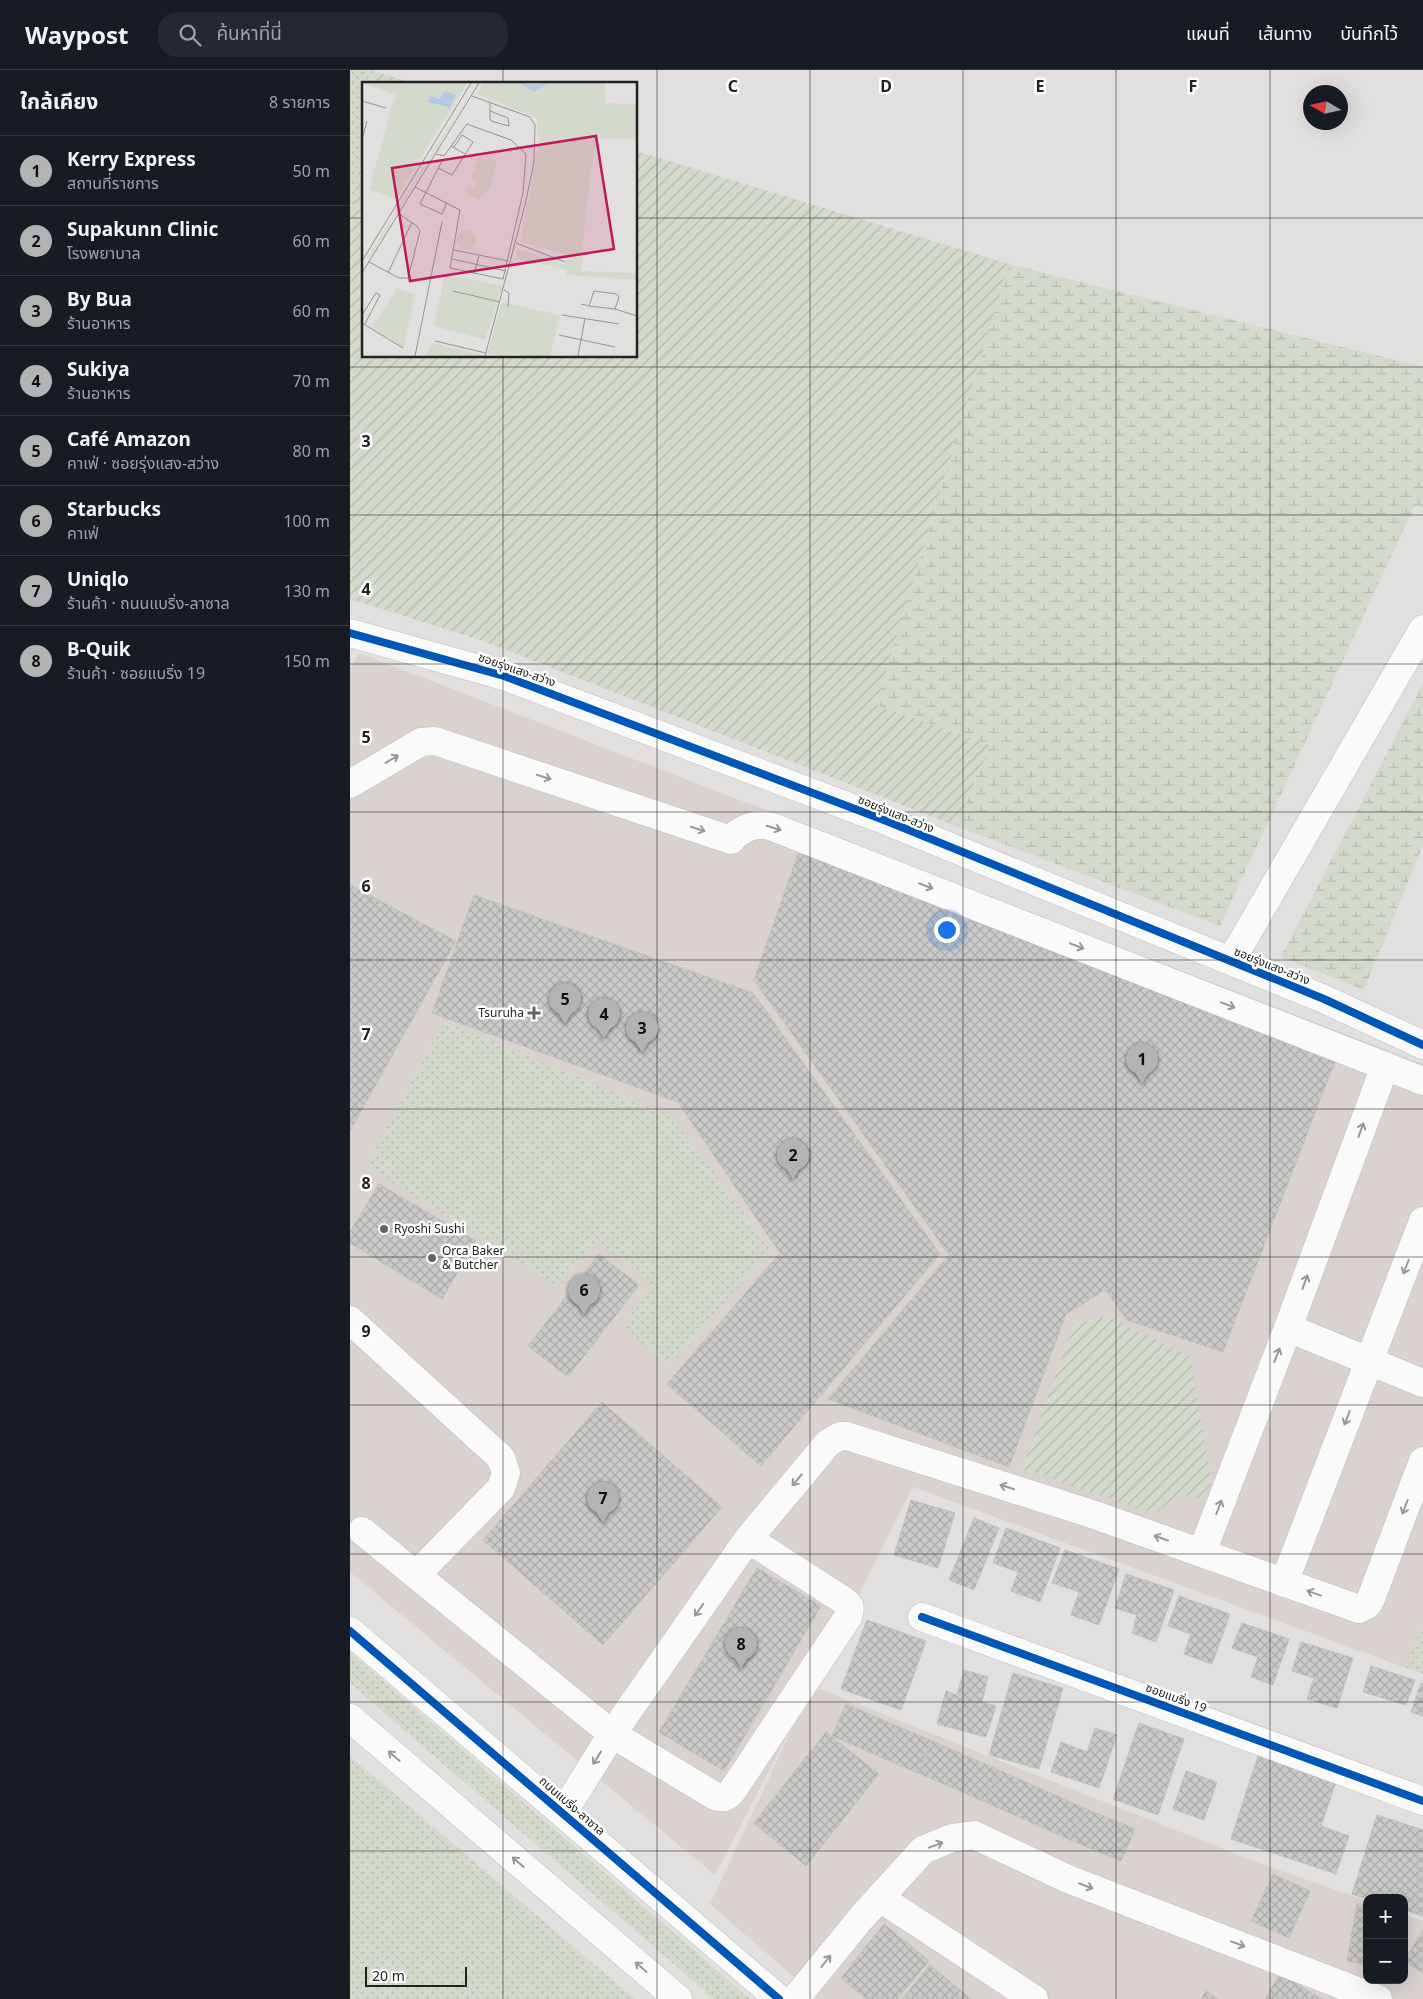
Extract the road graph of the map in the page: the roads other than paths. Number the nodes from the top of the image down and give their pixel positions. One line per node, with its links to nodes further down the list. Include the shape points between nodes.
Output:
1 (1423, 629): 4 (street)
2 (350, 633): 4 (street, ซอยรุ่งแสง-สว่าง, via 504,676 884,820)
3 (350, 784): 6 (street, one-way to 6, via 422,742 436,741 731,840 753,826 770,826)
4 (1231, 961): 5 (street, ซอยรุ่งแสง-สว่าง)
5 (1423, 1045)
6 (1385, 1066): 7 (street); 10 (street, one-way to 6)
7 (1423, 1081)
8 (1423, 1221): 11 (street, one-way to 11)
9 (350, 1320): 17 (street, via 501,1458 506,1473 500,1488)
10 (1288, 1328): 11 (street); 16 (street, one-way to 10)
11 (1369, 1362): 12 (street); 18 (street, one-way to 18)
12 (1423, 1383)
13 (1423, 1461): 18 (street, one-way to 18, via 1367,1605 1356,1609)
14 (362, 1531): 17 (street)
15 (748, 1539): 16 (street, one-way to 15, via 847,1436 828,1443); 22 (street, one-way to 22); 22 (street, via 843,1600 850,1609 848,1617 733,1790 725,1797 715,1796)
16 (1202, 1552): 18 (street)
17 (417, 1574): 22 (street)
18 (1284, 1582)
19 (922, 1617): 23 (street, ซอยแบริ่ง 19)
20 (350, 1631): 24 (street, ถนนแบริ่ง-ลาซาล)
21 (350, 1718): 26 (street, one-way to 21)
22 (612, 1734): 24 (street, one-way to 24)
23 (1423, 1801)
24 (563, 1813): 27 (street, ถนนแบริ่ง-ลาซาล)
25 (880, 1898): 28 (street, one-way to 25); 29 (street); 30 (street, one-way to 30, via 923,1850 952,1838 974,1835 1068,1879)
26 (678, 1999)
27 (779, 1999)
28 (795, 1999)
29 (1034, 1999)
30 (1378, 1999)

